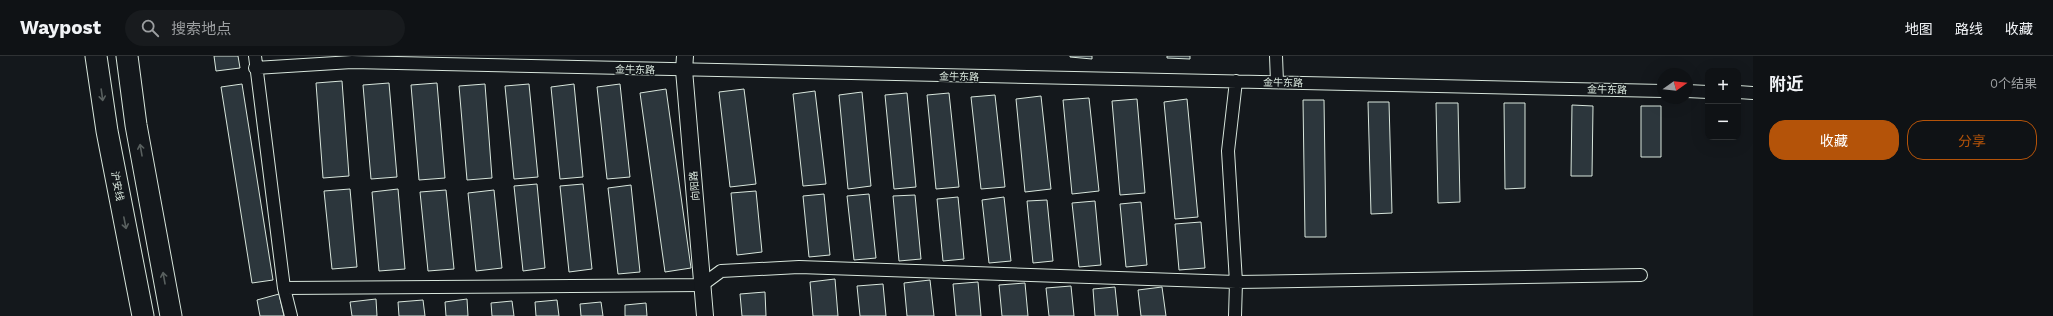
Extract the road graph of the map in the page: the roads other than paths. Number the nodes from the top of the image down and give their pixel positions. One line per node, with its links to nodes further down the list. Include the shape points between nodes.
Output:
1 (96, 56): 18 (highway, 沪安线, one-way to 18, via 107,131)
2 (127, 56): 19 (highway, one-way to 2, via 136,125)
3 (255, 56): 6 (street)
4 (1276, 56): 8 (street)
5 (685, 63): 6 (street, 金牛东路, via 352,62); 7 (street, 金牛东路); 16 (street, 向阳路)
6 (255, 68): 17 (street)
7 (1236, 81): 8 (street, 金牛东路); 15 (street, via 1228,151)
8 (1276, 82): 9 (street, 金牛东路)
9 (1657, 91)
10 (1693, 91): 11 (street)
11 (1705, 92)
12 (1741, 92): 13 (street)
13 (1753, 93)
14 (1641, 275): 15 (street)
15 (1236, 282): 16 (street, via 799,267 721,271); 22 (street)
16 (702, 285): 17 (street); 21 (street, 向阳路)
17 (284, 288): 20 (street)
18 (143, 316)
19 (171, 316)
20 (291, 316)
21 (705, 316)
22 (1235, 316)

